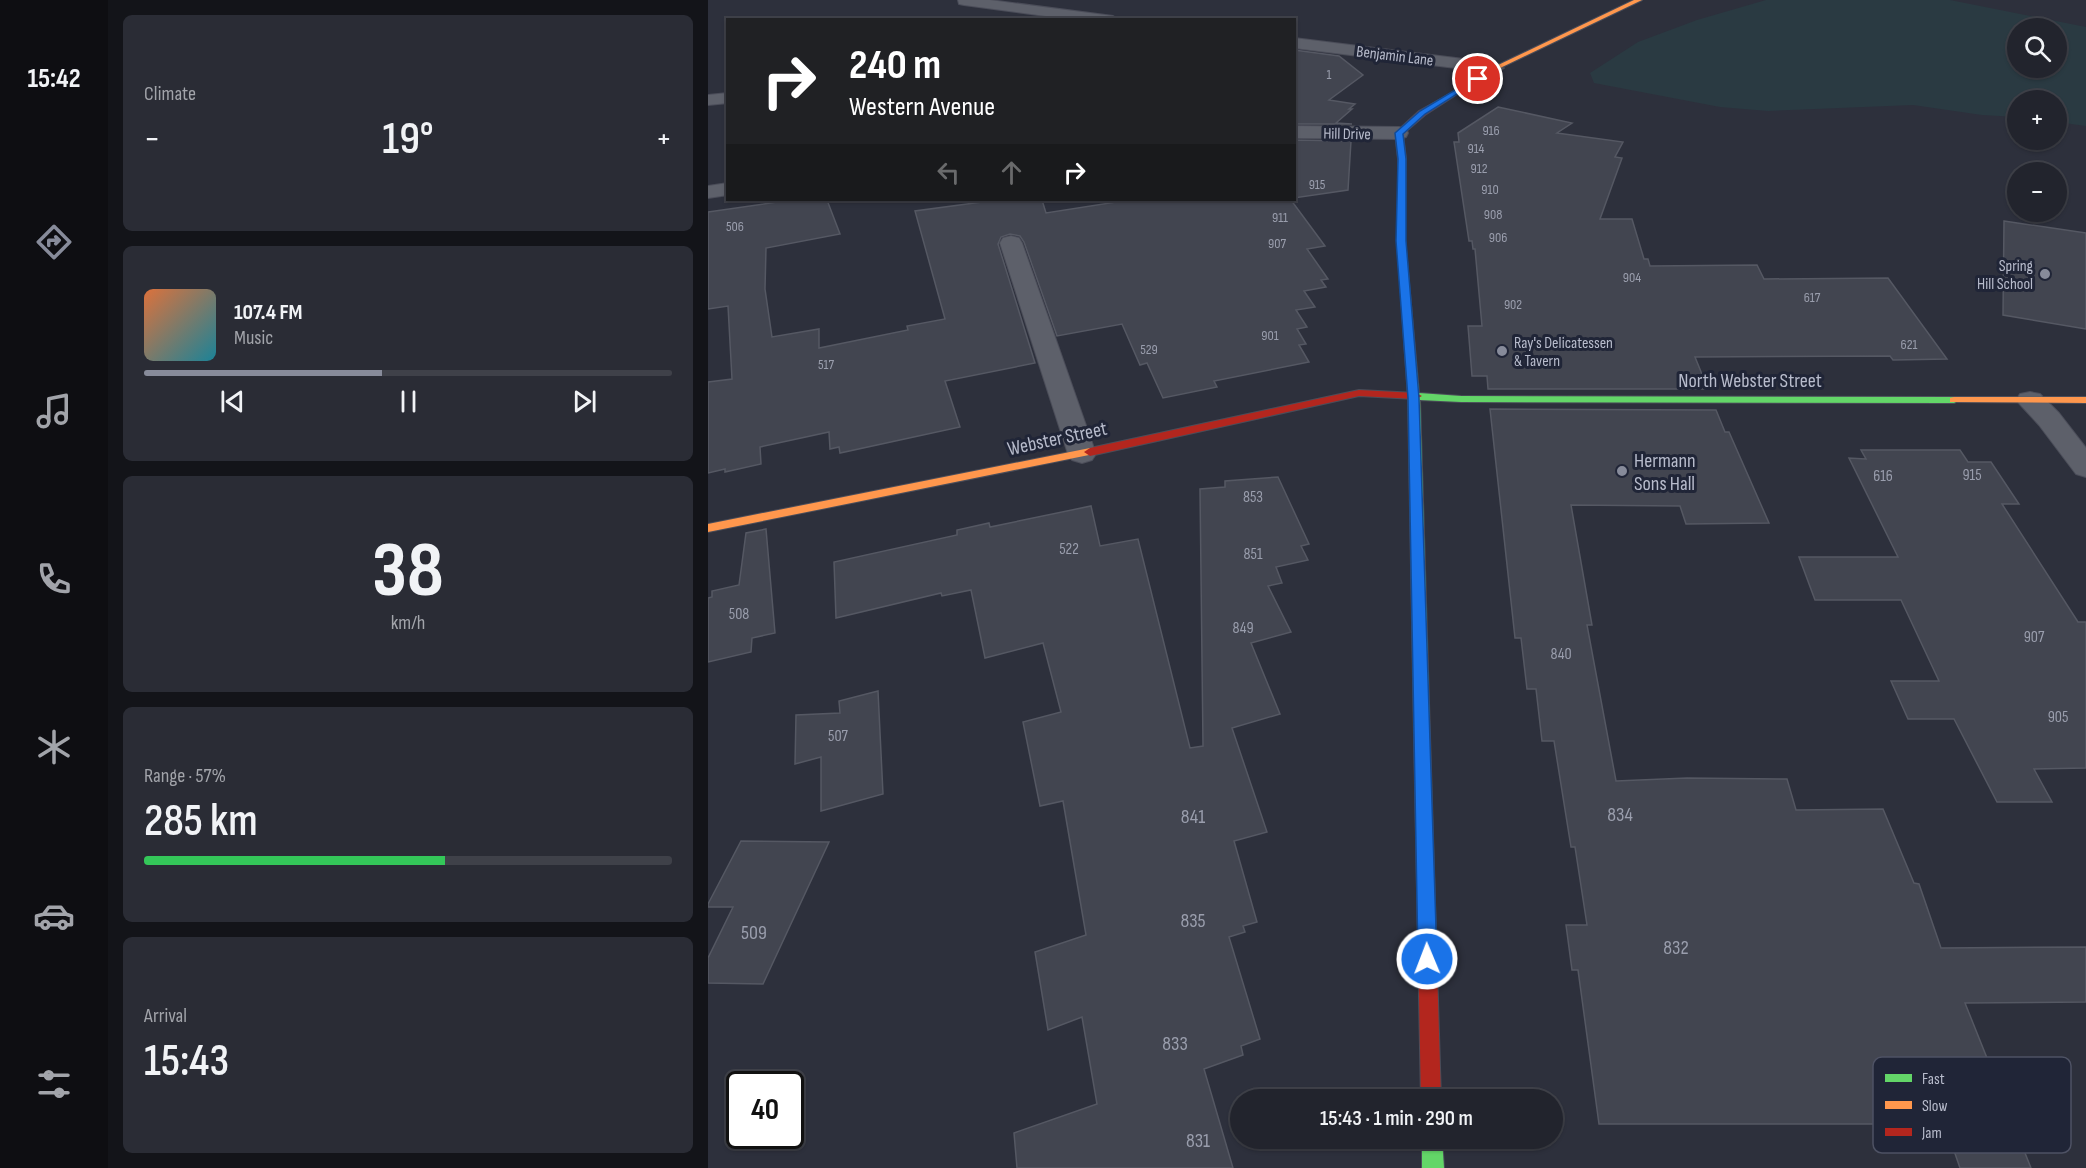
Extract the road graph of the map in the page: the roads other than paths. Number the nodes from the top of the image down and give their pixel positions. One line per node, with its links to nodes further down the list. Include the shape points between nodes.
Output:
1 (1639, 0): 5 (street)
2 (964, 1): 3 (street)
3 (1097, 18)
4 (1296, 43): 5 (street, Benjamin Lane)
5 (1496, 68): 9 (street, via 1422,112)
6 (726, 98): 7 (street)
7 (708, 100)
8 (1296, 132): 9 (street, Hill Drive)
9 (1399, 133): 13 (street, via 1401,241)
10 (726, 189): 11 (street)
11 (708, 192)
12 (1011, 243): 16 (street)
13 (1414, 398): 14 (street, North Webster Street); 16 (street, Webster Street, via 1359,393); 19 (street)
14 (2031, 400): 15 (street, North Webster Street); 17 (street)
15 (2086, 400)
16 (1082, 454): 18 (street, Webster Street)
17 (2086, 468)
18 (708, 528)
19 (1431, 1089)
20 (1432, 1149): 21 (street)
21 (1433, 1168)

